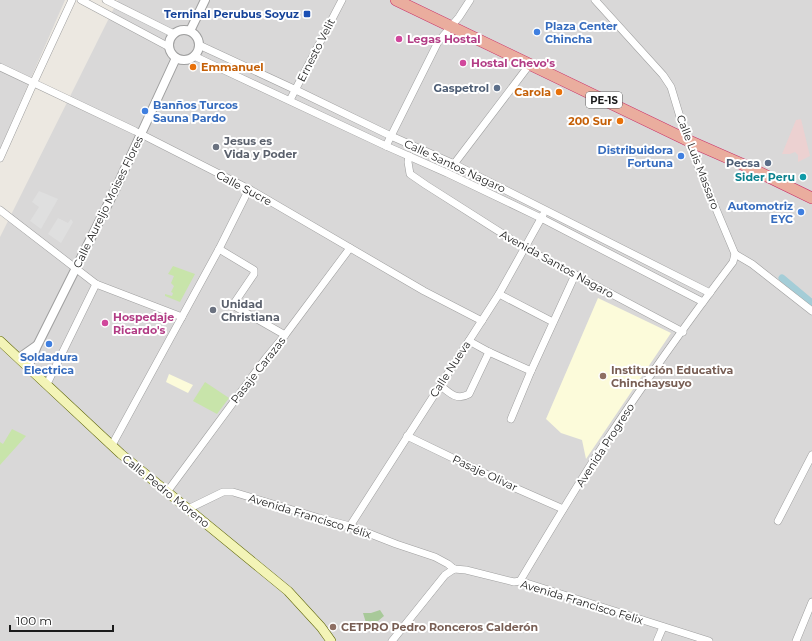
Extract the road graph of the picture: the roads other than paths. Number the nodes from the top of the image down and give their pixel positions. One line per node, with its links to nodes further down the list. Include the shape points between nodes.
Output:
1 (72, 0): 18 (street)
2 (81, 0): 13 (street)
3 (106, 0): 11 (street)
4 (205, 0): 10 (street)
5 (342, 0): 19 (street, Ernesto Velit)
6 (396, 0): 9 (highway, PE-1S)
7 (470, 0): 9 (street)
8 (598, 1): 23 (street, Calle Luis Massaro, via 671,87)
9 (451, 26): 16 (highway, PE-1S); 22 (street, via 438,42)
10 (190, 31): 11 (street, via 183,30); 12 (street)
11 (174, 34): 13 (street, via 170,38)
12 (198, 44): 14 (street); 19 (street, Calle Santos Nagaro)
13 (169, 47): 15 (street)
14 (194, 56): 15 (street, via 187,60); 20 (street, Calle Santos Nagaro)
15 (176, 58): 21 (street, Calle Aureljo Moises Flores)
16 (530, 64): 23 (highway, PE-1S); 27 (street)
17 (0, 67): 18 (street, Calle Sucre)
18 (33, 84): 21 (street, Calle Sucre); 26 (street)
19 (296, 90): 20 (street, Ernesto Velit); 22 (street, Calle Santos Nagaro)
20 (290, 100): 24 (street, Calle Santos Nagaro)
21 (140, 134): 28 (street, Calle Sucre); 37 (street, Calle Aureljo Moises Flores)
22 (391, 136): 24 (street); 27 (street, Calle Santos Nagaro)
23 (687, 140): 29 (highway, PE-1S); 36 (street, Calle Luis Massaro)
24 (386, 146): 25 (street, Calle Santos Nagaro)
25 (409, 156): 32 (street, Calle Santos Nagaro); 34 (street, Avenida Santos Nagaro, via 410,174)
26 (0, 158)
27 (454, 164): 30 (street, Calle Santos Nagaro)
28 (249, 189): 33 (street, Calle Sucre); 35 (street)
29 (812, 198)
30 (545, 209): 32 (street, Calle Nueva); 40 (street, Calle Santos Nagaro)
31 (0, 210): 37 (street)
32 (541, 218): 34 (street, Calle Nueva); 42 (street, Calle Santos Nagaro)
33 (350, 248): 45 (street, Calle Sucre, via 424,291); 48 (street, Pasaje Carazas)
34 (525, 248): 38 (street, Avenida Santos Nagaro); 41 (street, Calle Nueva)
35 (219, 250): 44 (street); 48 (street, via 254,270 254,274 235,302 236,307)
36 (735, 254): 40 (street, Avenida Progreso, via 733,262); 43 (street, via 752,264)
37 (76, 269): 39 (street); 51 (street, Calle Aureljo Moises Flores)
38 (575, 275): 46 (street); 47 (street, Avenida Santos Nagaro)
39 (96, 284): 44 (street); 56 (street)
40 (710, 293): 42 (street, Avenida Progreso)
41 (499, 294): 45 (street, Calle Nueva); 46 (street)
42 (703, 302): 47 (street, Avenida Progreso)
43 (812, 311)
44 (182, 317): 60 (street)
45 (482, 320): 50 (street, Calle Nueva)
46 (554, 322): 55 (street)
47 (682, 332): 64 (street, Avenida Progreso)
48 (285, 336): 62 (street, Pasaje Carazas)
49 (0, 341): 53 (main road, Calle Pedro Moreno)
50 (469, 341): 52 (street); 57 (street, Calle Nueva)
51 (37, 346): 53 (street); 54 (street, Calle Aureljo Moises Flores)
52 (489, 352): 55 (street); 57 (street, via 469,394 454,396)
53 (19, 358): 54 (main road, Calle Pedro Moreno)
54 (28, 367): 56 (main road, Calle Pedro Moreno)
55 (531, 371): 58 (street)
56 (47, 384): 60 (main road, Calle Pedro Moreno)
57 (440, 385): 59 (street, Calle Nueva)
58 (511, 420)
59 (407, 436): 64 (street, Pasaje Olivar); 66 (street, Calle Nueva)
60 (112, 445): 62 (main road, Calle Pedro Moreno)
61 (812, 455): 65 (street)
62 (167, 492): 63 (main road, Calle Pedro Moreno)
63 (188, 509): 66 (street, Avenida Francisco Félix, via 223,492 233,492); 71 (main road, Calle Pedro Moreno, via 288,591)
64 (563, 509): 68 (street, Avenida Progreso)
65 (778, 521)
66 (350, 526): 67 (street, Avenida Francisco Félix, via 435,557)
67 (454, 569): 68 (street, Avenida Francisco Felix, via 514,582); 72 (street, via 444,575)
68 (520, 581): 70 (street, Avenida Francisco Felix)
69 (812, 602): 75 (street)
70 (663, 626): 73 (street); 74 (street, Avenida Francisco Felix)
71 (331, 641)
72 (392, 641)
73 (657, 641)
74 (708, 641)
75 (796, 641)

